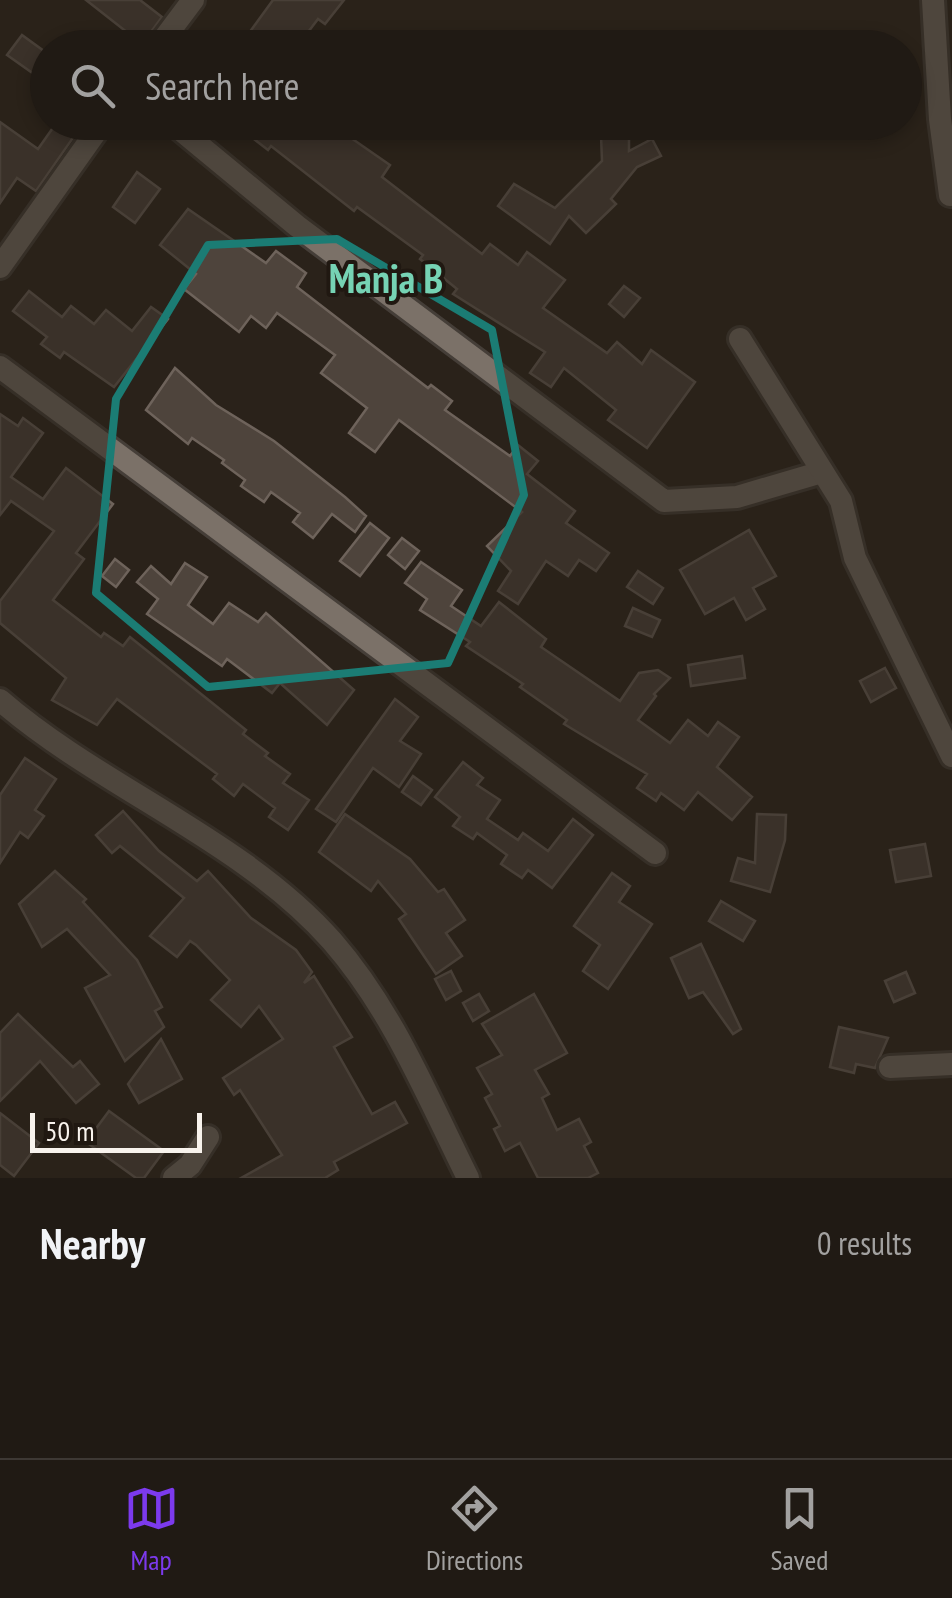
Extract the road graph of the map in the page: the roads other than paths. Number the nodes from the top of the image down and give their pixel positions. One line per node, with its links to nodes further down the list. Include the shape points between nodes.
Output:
1 (193, 0): 3 (street)
2 (933, 0): 6 (street)
3 (170, 30)
4 (90, 140): 7 (street)
5 (193, 140): 10 (street, via 664,501 737,497)
6 (950, 196)
7 (0, 266)
8 (740, 339): 10 (street)
9 (0, 367): 13 (street)
10 (822, 472): 12 (street, via 841,501 855,558)
11 (2, 706): 18 (street, via 246,869 332,941 408,1051)
12 (952, 756)
13 (655, 853)
14 (952, 1064): 15 (street)
15 (890, 1067)
16 (208, 1137): 17 (street)
17 (174, 1178)
18 (468, 1178)

